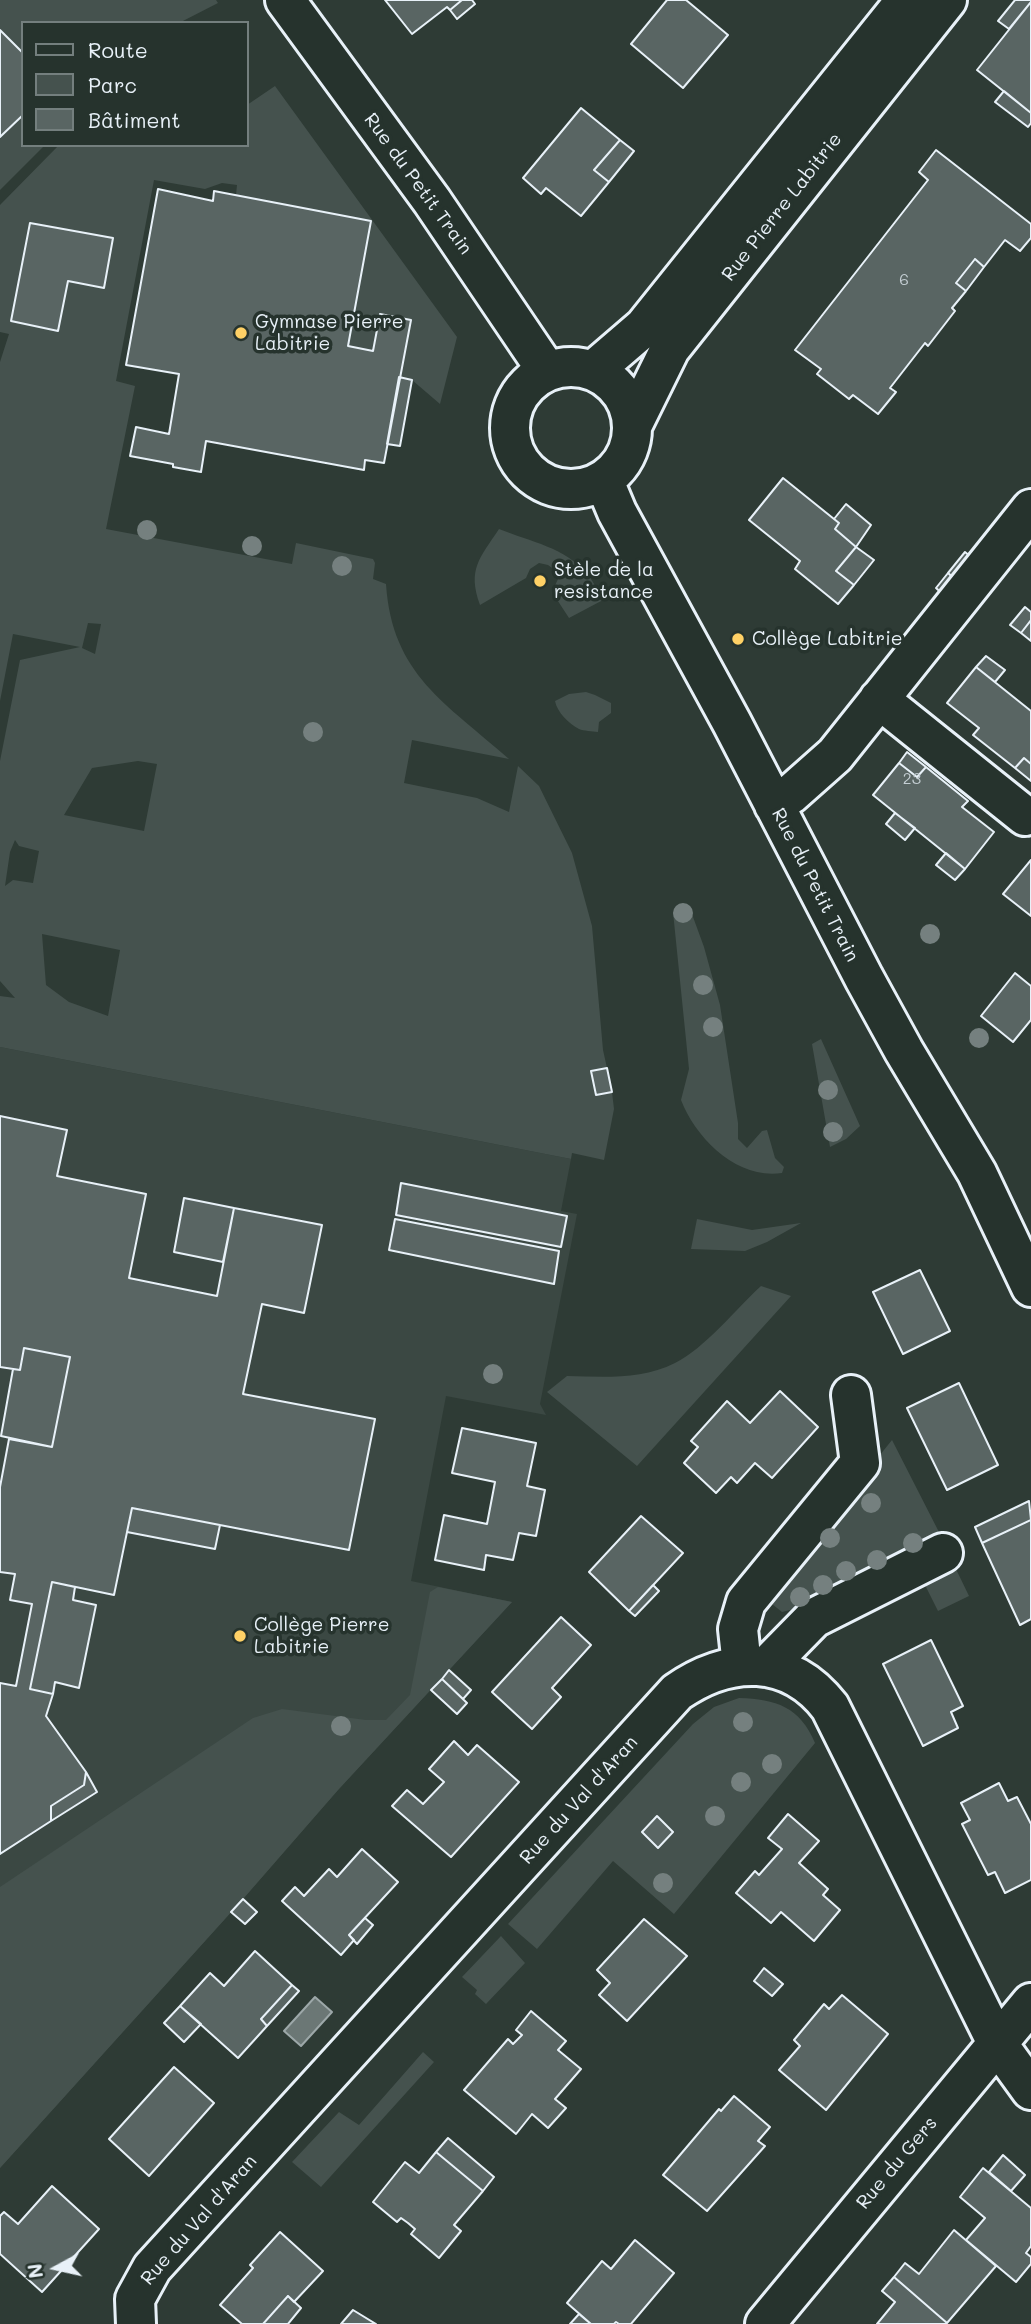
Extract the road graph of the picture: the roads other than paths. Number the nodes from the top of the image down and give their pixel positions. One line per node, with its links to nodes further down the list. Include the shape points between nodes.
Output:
1 (906, 0): 4 (street, Rue Pierre Labitrie, via 644,327)
2 (947, 0): 6 (street, Rue Pierre Labitrie, via 670,349)
3 (287, 1): 5 (street, Rue du Petit Train, via 432,201)
4 (594, 370): 5 (street, via 570,366); 6 (street, via 613,382 627,401)
5 (547, 371): 7 (street, via 528,383 516,400 511,442 520,463 533,477 567,490)
6 (633, 424): 7 (street, via 630,446 620,466)
7 (604, 481): 10 (street, Rue du Petit Train)
8 (1031, 509): 9 (street)
9 (879, 699): 10 (street, via 835,755); 11 (street)
10 (774, 805): 12 (street, Rue du Petit Train, via 904,1051 978,1173)
11 (1024, 816)
12 (1031, 1287)
13 (850, 1395): 15 (street, via 859,1464 746,1602 738,1629)
14 (943, 1553): 15 (street, via 814,1618)
15 (754, 1666): 17 (street, via 799,1677 830,1707); 19 (street, Rue du Val d'Aran, via 713,1672 677,1692 152,2268 135,2299)
16 (1031, 2003): 17 (street, Rue du Gers)
17 (997, 2043): 18 (street); 20 (street, Rue du Gers)
18 (1031, 2090)
19 (136, 2324)
20 (765, 2324)

